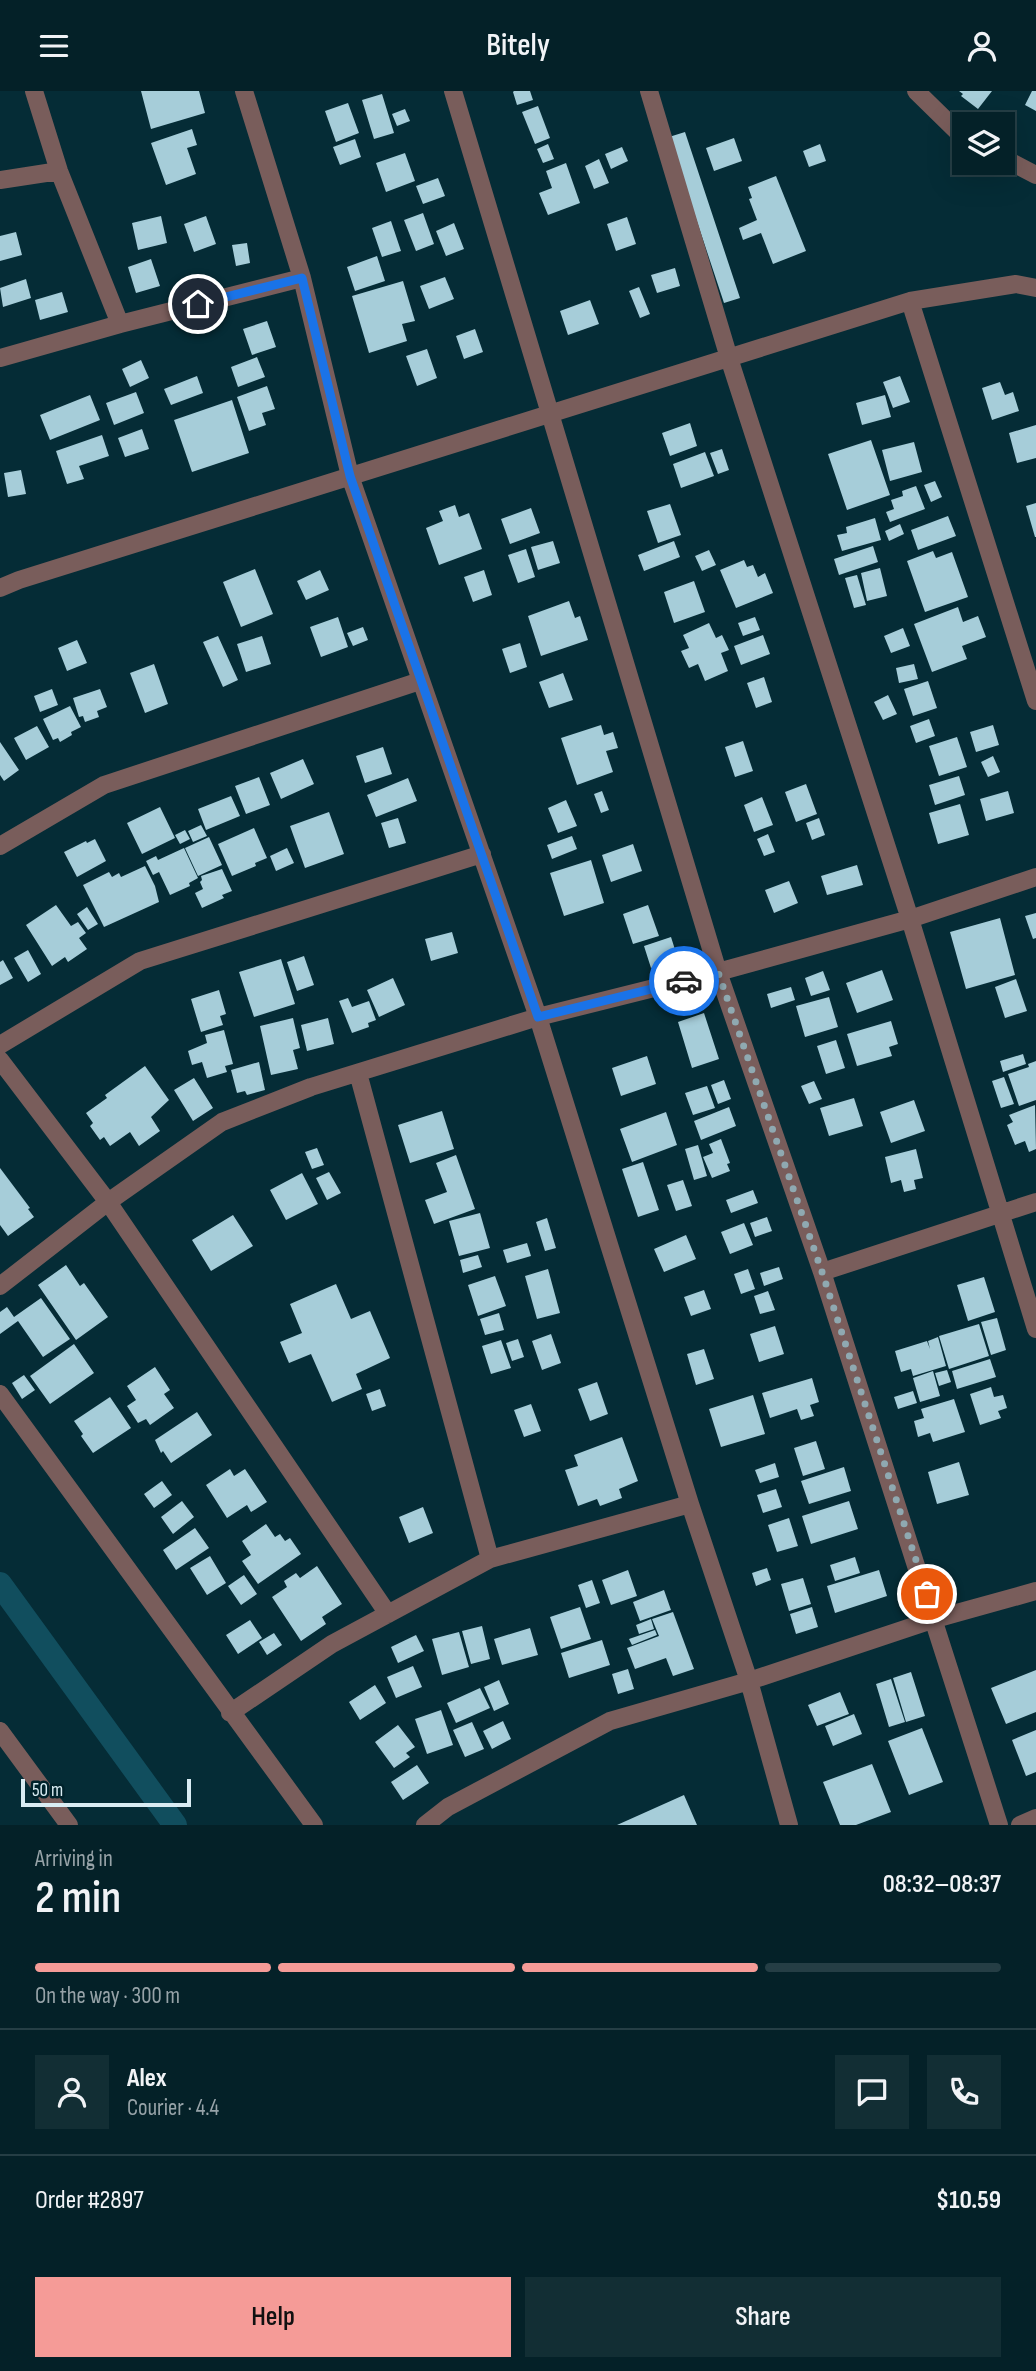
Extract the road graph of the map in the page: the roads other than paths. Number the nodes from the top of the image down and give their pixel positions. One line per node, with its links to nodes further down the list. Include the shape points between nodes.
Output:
1 (34, 91): 8 (street)
2 (244, 91): 11 (street)
3 (453, 91): 17 (street)
4 (649, 91): 16 (street)
5 (916, 91): 6 (street)
6 (952, 126)
7 (1015, 164): 9 (street)
8 (59, 171): 10 (street); 14 (street)
9 (1036, 175)
10 (0, 180)
11 (302, 278): 14 (street); 18 (street)
12 (1036, 288): 13 (street, via 1016,284)
13 (909, 301): 16 (street); 21 (street)
14 (120, 324): 15 (street)
15 (0, 358)
16 (729, 358): 17 (street); 25 (street)
17 (552, 415): 18 (street); 26 (street)
18 (350, 476): 19 (street); 20 (street)
19 (0, 587)
20 (420, 681): 22 (street, via 104,785); 23 (street)
21 (1036, 701)
22 (0, 846)
23 (482, 854): 27 (street); 28 (street, via 140,961)
24 (1036, 877): 25 (street)
25 (910, 919): 26 (street); 33 (street)
26 (718, 972): 27 (street); 34 (street)
27 (538, 1017): 30 (street); 38 (street)
28 (0, 1045)
29 (0, 1060): 31 (street)
30 (358, 1073): 31 (street, via 222,1122); 39 (street)
31 (108, 1202): 35 (street); 41 (street)
32 (1036, 1202): 33 (street)
33 (1001, 1213): 34 (street); 36 (street)
34 (822, 1272): 42 (street)
35 (0, 1286)
36 (1036, 1329)
37 (0, 1394): 44 (street)
38 (690, 1504): 39 (street); 43 (street)
39 (490, 1559): 41 (street)
40 (1036, 1591): 42 (street)
41 (388, 1614): 44 (street, via 332,1644)
42 (935, 1619): 43 (street); 51 (street)
43 (749, 1681): 49 (street, via 610,1721 448,1807); 50 (street)
44 (230, 1713): 48 (street)
45 (0, 1731): 47 (street)
46 (1036, 1818): 52 (street)
47 (65, 1824)
48 (314, 1825)
49 (425, 1825)
50 (789, 1825)
51 (999, 1825)
52 (1020, 1825)

